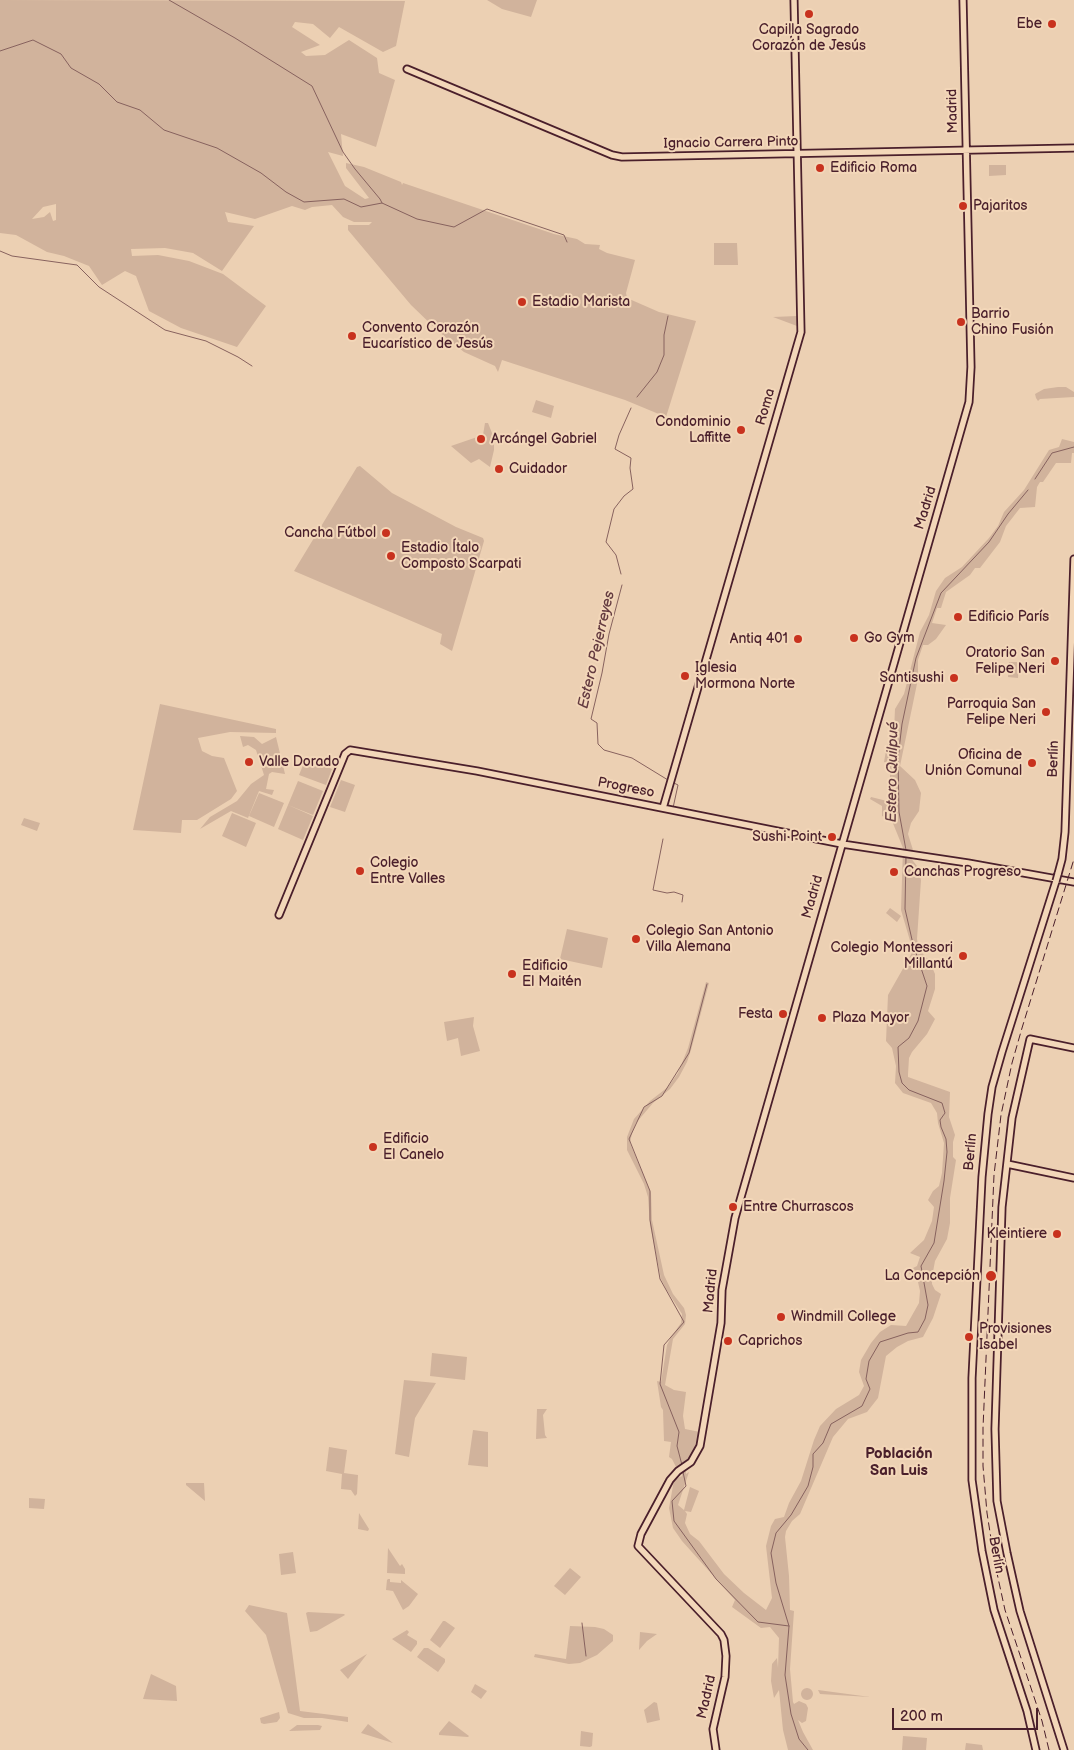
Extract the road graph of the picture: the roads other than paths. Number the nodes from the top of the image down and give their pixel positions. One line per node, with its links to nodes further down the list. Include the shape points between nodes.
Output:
1 (794, 0): 6 (street, Roma)
2 (963, 0): 5 (street, Madrid)
3 (407, 69): 6 (street, Ignacio Carrera Pinto, via 618,156)
4 (1074, 148): 5 (street, Ignacio Carrera Pinto)
5 (966, 150): 6 (street, Ignacio Carrera Pinto); 9 (street, Madrid, via 969,402)
6 (797, 154): 8 (street, Roma, via 801,332 671,778)
7 (1074, 559): 16 (street, Berlín, via 1062,859 991,1096 982,1177 972,1378 972,1480 983,1557 994,1610 1026,1705)
8 (666, 808): 9 (street, Progreso); 11 (street, Progreso, via 350,750 343,758)
9 (842, 844): 10 (street, Progreso); 15 (street, Madrid, via 735,1218 703,1435 696,1455 670,1480 660,1496 638,1546 724,1640 725,1677 712,1728)
10 (1074, 882)
11 (279, 915)
12 (1074, 1048): 13 (street, via 1030,1039 1012,1118)
13 (1007, 1164): 14 (street); 17 (street, via 1002,1207 995,1429 998,1501 1020,1611)
14 (1074, 1178)
15 (716, 1750)
16 (1036, 1750)
17 (1064, 1750)

